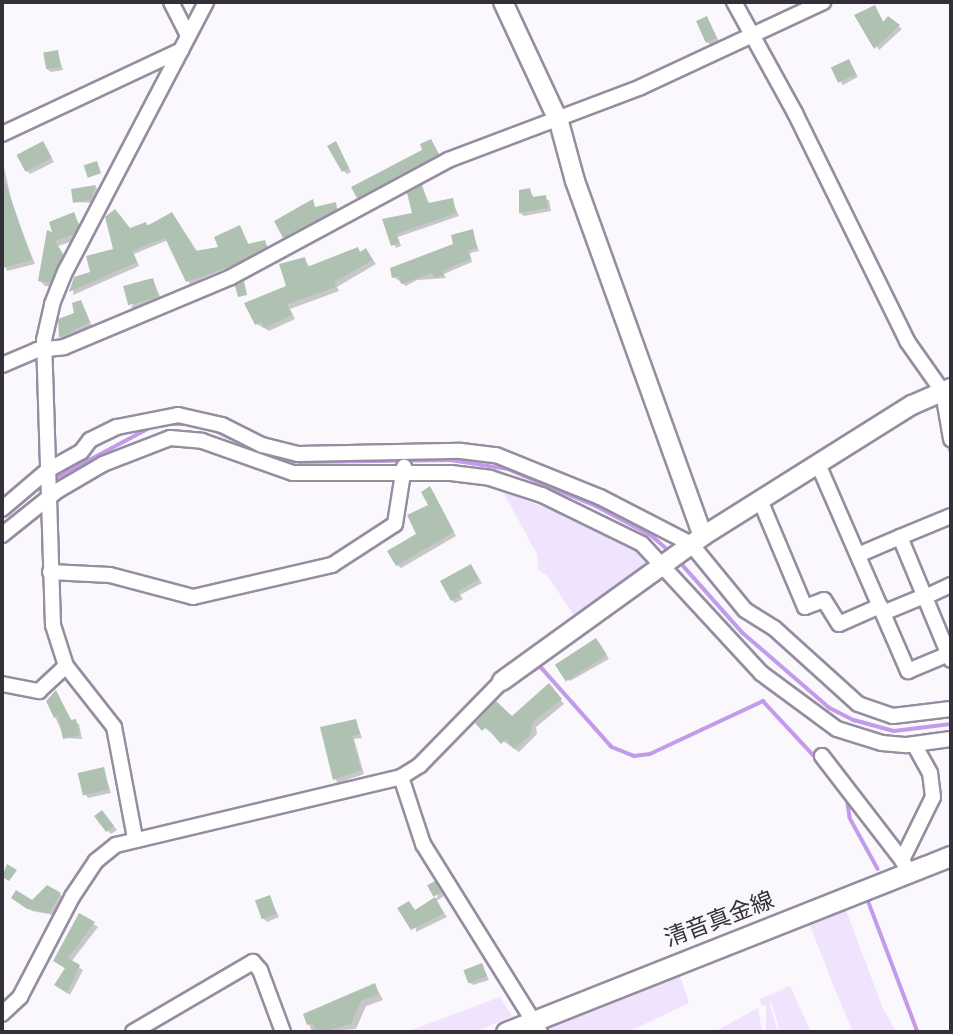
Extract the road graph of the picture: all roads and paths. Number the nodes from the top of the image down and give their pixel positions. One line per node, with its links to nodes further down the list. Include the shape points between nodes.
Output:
1 (171, 2): 7 (street)
2 (206, 2): 7 (street)
3 (503, 2): 8 (street)
4 (734, 2): 6 (street)
5 (823, 2): 6 (street)
6 (753, 34): 8 (street); 12 (street, via 907,341)
7 (185, 43): 9 (street); 10 (street, via 62,280 47,319)
8 (559, 122): 10 (street, via 448,160 231,277 64,347); 22 (street)
9 (2, 134)
10 (44, 349): 11 (street); 16 (street)
11 (2, 365)
12 (947, 390): 13 (street); 15 (street, via 912,405)
13 (951, 439)
14 (403, 462): 16 (street, via 293,473 202,441 170,439); 16 (street, via 298,454 262,445 222,425 178,415 117,428 90,440); 22 (street, via 520,486 628,536); 22 (street, via 461,451 512,460 600,497); 24 (street, via 395,524 332,565 193,597 110,575)
15 (818, 464): 17 (street); 23 (street)
16 (48, 484): 18 (street); 20 (street); 24 (street)
17 (760, 500): 22 (street); 27 (street, via 805,607 824,600 839,624)
18 (2, 509)
19 (951, 516): 21 (street)
20 (2, 535)
21 (900, 537): 23 (street); 26 (street)
22 (681, 550): 30 (street); 32 (street, via 858,704 893,716); 34 (street, via 748,659 797,704 856,736)
23 (858, 555): 27 (street)
24 (50, 572): 29 (street, via 53,625)
25 (951, 585): 26 (street)
26 (925, 596): 27 (street); 28 (street)
27 (882, 609): 28 (street, via 908,671)
28 (950, 656)
29 (66, 666): 31 (street, via 38,691); 37 (street, via 114,727)
30 (502, 681): 36 (street, via 420,765)
31 (2, 684)
32 (951, 709)
33 (951, 738): 34 (street)
34 (914, 744): 39 (street, via 930,773 933,797)
35 (822, 756): 39 (street)
36 (401, 777): 37 (street); 41 (street, via 423,844)
37 (135, 838): 40 (street, via 116,845 96,861 20,997)
38 (951, 856): 39 (main road, 清音真金線)
39 (906, 866): 41 (main road, 清音真金線)
40 (2, 1014)
41 (537, 1026): 44 (main road, 清音真金線)
42 (134, 1032): 43 (street, via 253,962)
43 (283, 1032)
44 (506, 1032)

